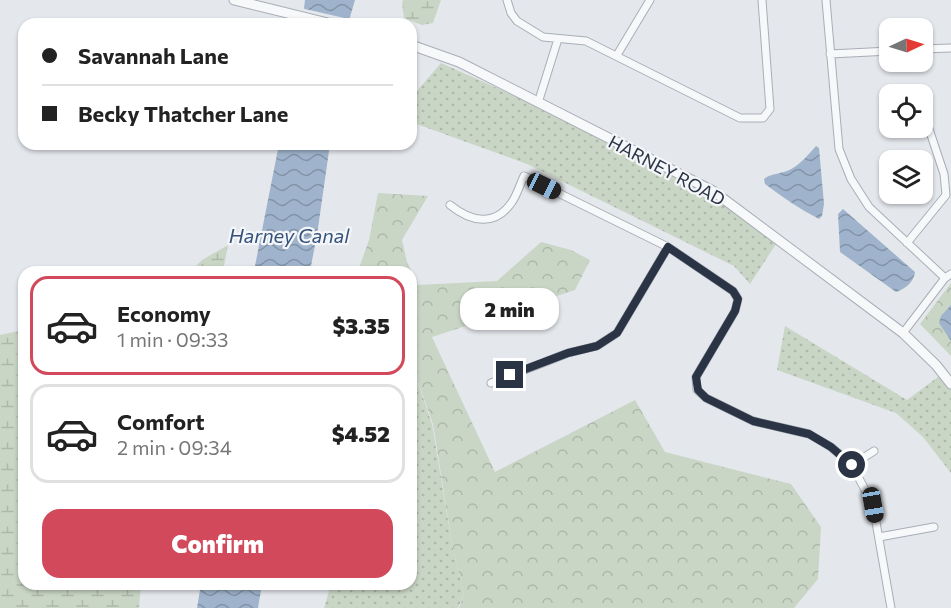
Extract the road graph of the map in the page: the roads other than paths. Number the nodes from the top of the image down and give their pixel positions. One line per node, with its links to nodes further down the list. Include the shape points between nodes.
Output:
1 (234, 0): 6 (street)
2 (507, 0): 7 (street, via 517,21 543,37)
3 (650, 0): 13 (street)
4 (762, 0): 13 (street, via 770,109 763,118 740,118)
5 (826, 0): 12 (street)
6 (306, 18)
7 (558, 39): 13 (street, via 586,41); 14 (street)
8 (417, 47): 14 (street, HARNEY ROAD, via 459,62)
9 (951, 48): 10 (street)
10 (933, 49)
11 (879, 52): 12 (street)
12 (830, 54): 17 (street, via 839,149 851,179 869,207)
13 (617, 55)
14 (538, 103): 20 (street, HARNEY ROAD, via 713,191)
15 (932, 138): 17 (street, via 945,174 946,195)
16 (450, 205): 18 (street, via 463,216 480,220 499,216 513,201 524,176)
17 (907, 243): 19 (street)
18 (668, 247): 21 (street, via 612,338); 24 (street, via 733,291 738,299 735,311 696,377 698,390 706,398 753,421 809,434)
19 (948, 276): 20 (street)
20 (903, 333): 22 (street, HARNEY ROAD)
21 (491, 383)
22 (951, 384)
23 (874, 451): 24 (street)
24 (852, 465): 26 (street, via 873,505)
25 (934, 527): 26 (street)
26 (879, 537): 27 (street)
27 (891, 608)

